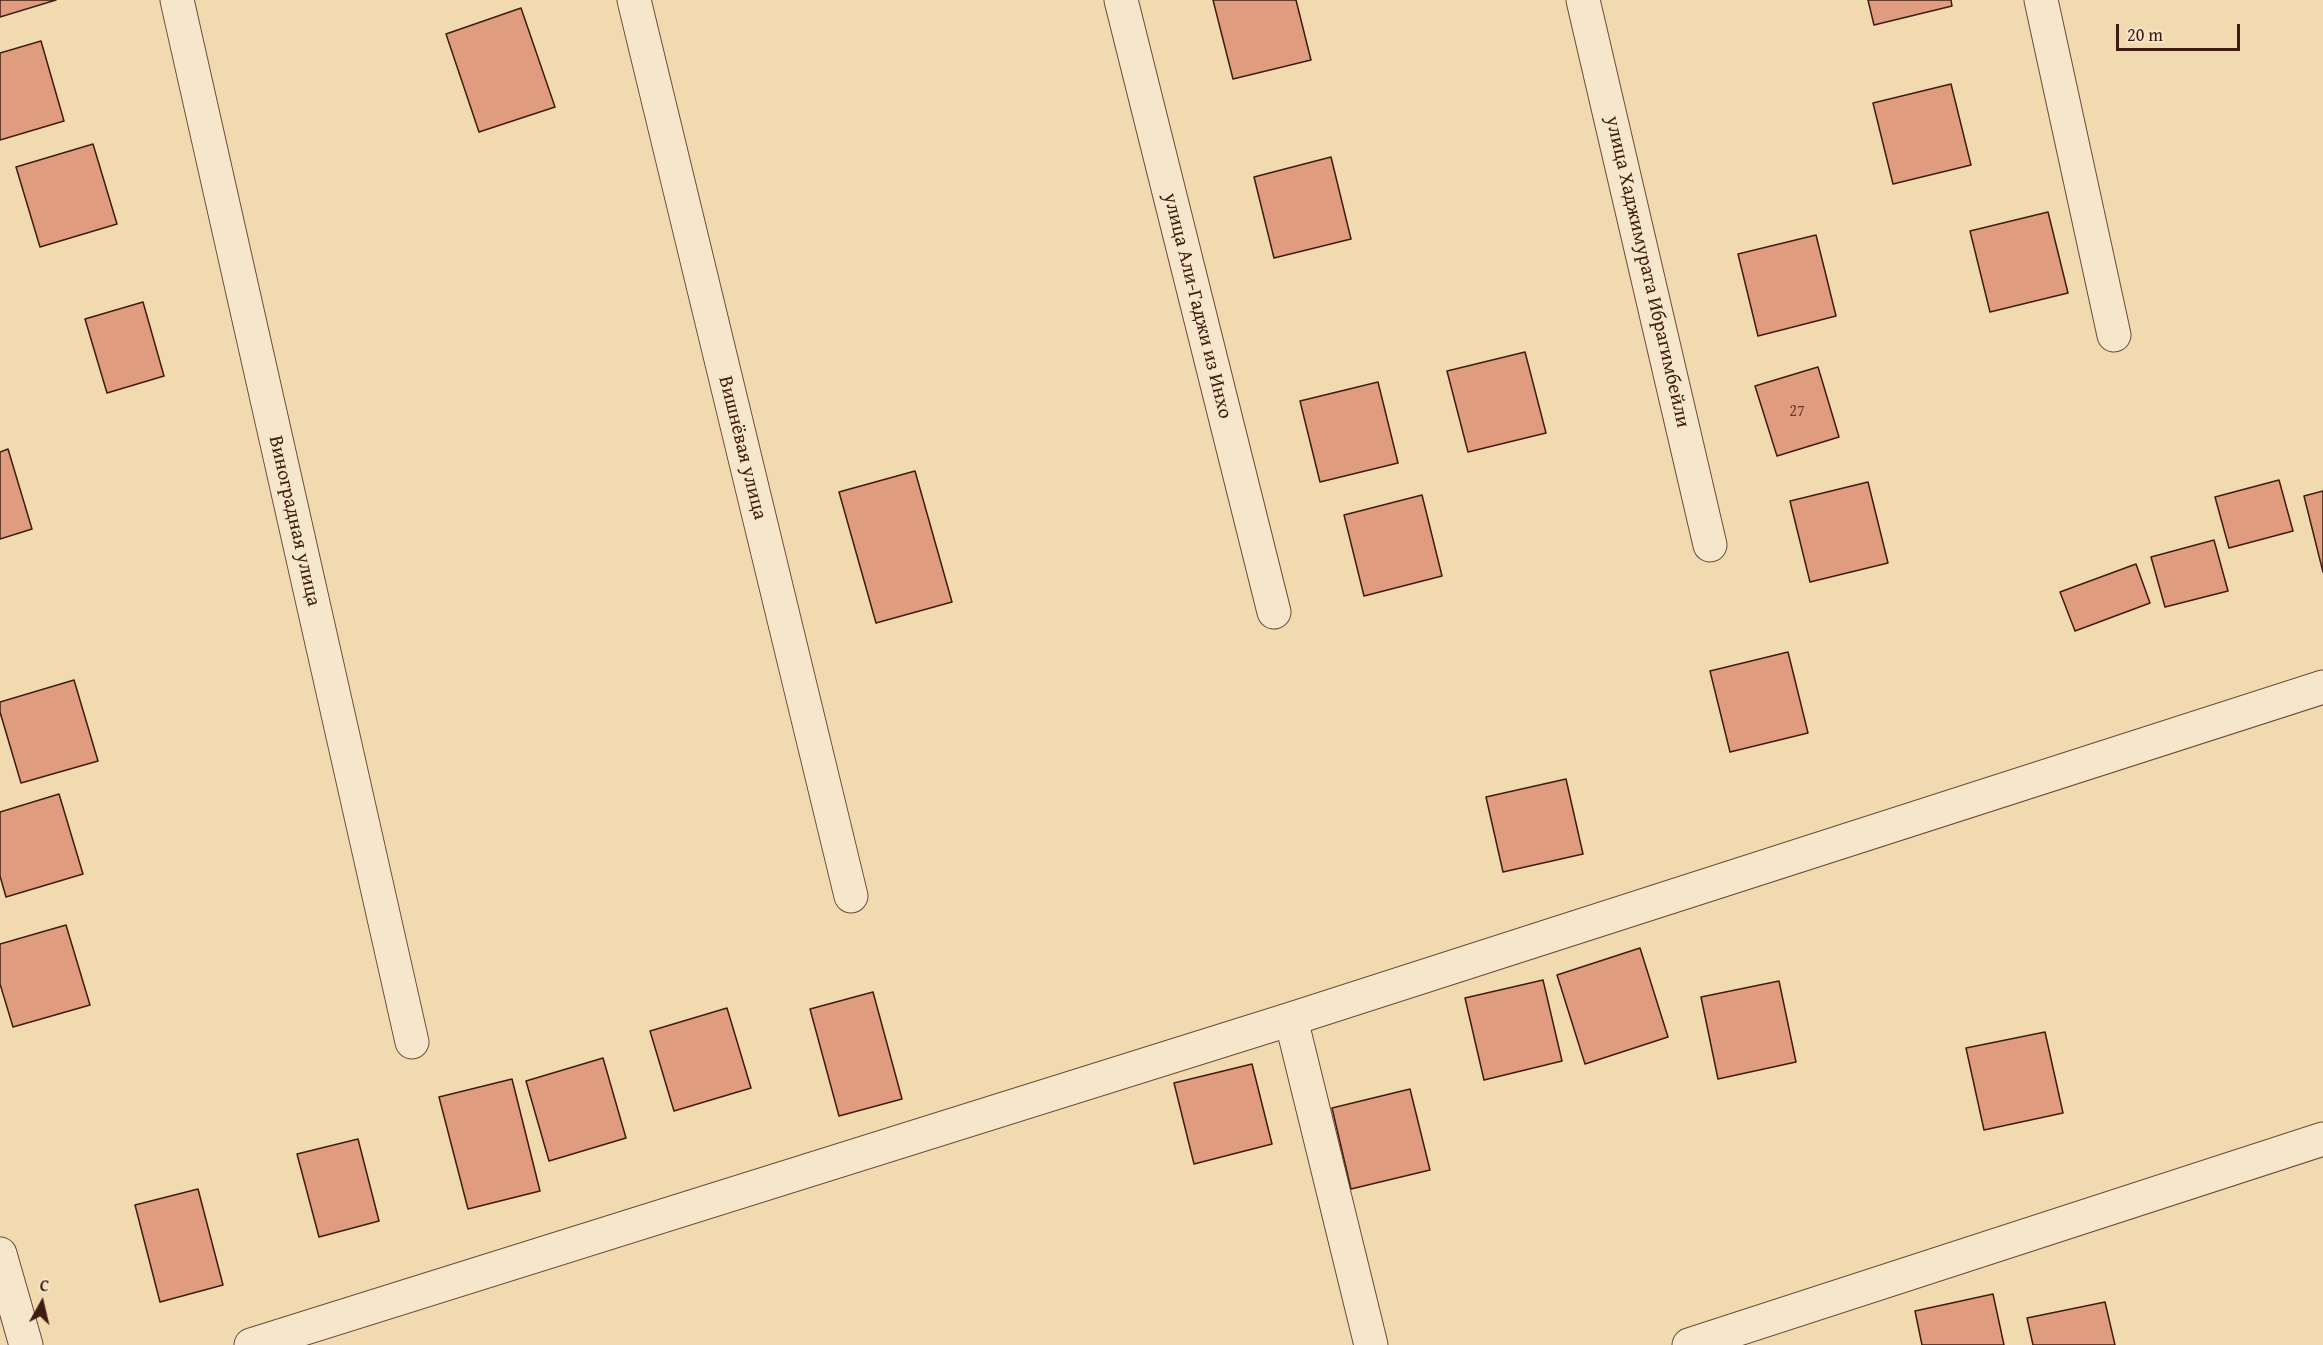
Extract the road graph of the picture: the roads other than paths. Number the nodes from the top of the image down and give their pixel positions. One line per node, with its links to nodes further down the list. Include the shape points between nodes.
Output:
1 (177, 0): 12 (street, Виноградная улица)
2 (634, 0): 10 (street, Вишнёвая улица)
3 (1121, 0): 8 (street, улица Али-Гаджи из Инхо)
4 (1583, 0): 7 (street, улица Хаджимурата Ибрагимбейли)
5 (2041, 0): 6 (street)
6 (2114, 335)
7 (1710, 545)
8 (1274, 612)
9 (2323, 687): 11 (street)
10 (851, 896)
11 (1291, 1019): 16 (street); 17 (street)
12 (412, 1042)
13 (2323, 1139): 18 (street)
14 (0, 1254): 15 (street)
15 (26, 1345)
16 (251, 1345)
17 (1371, 1345)
18 (1689, 1345)

